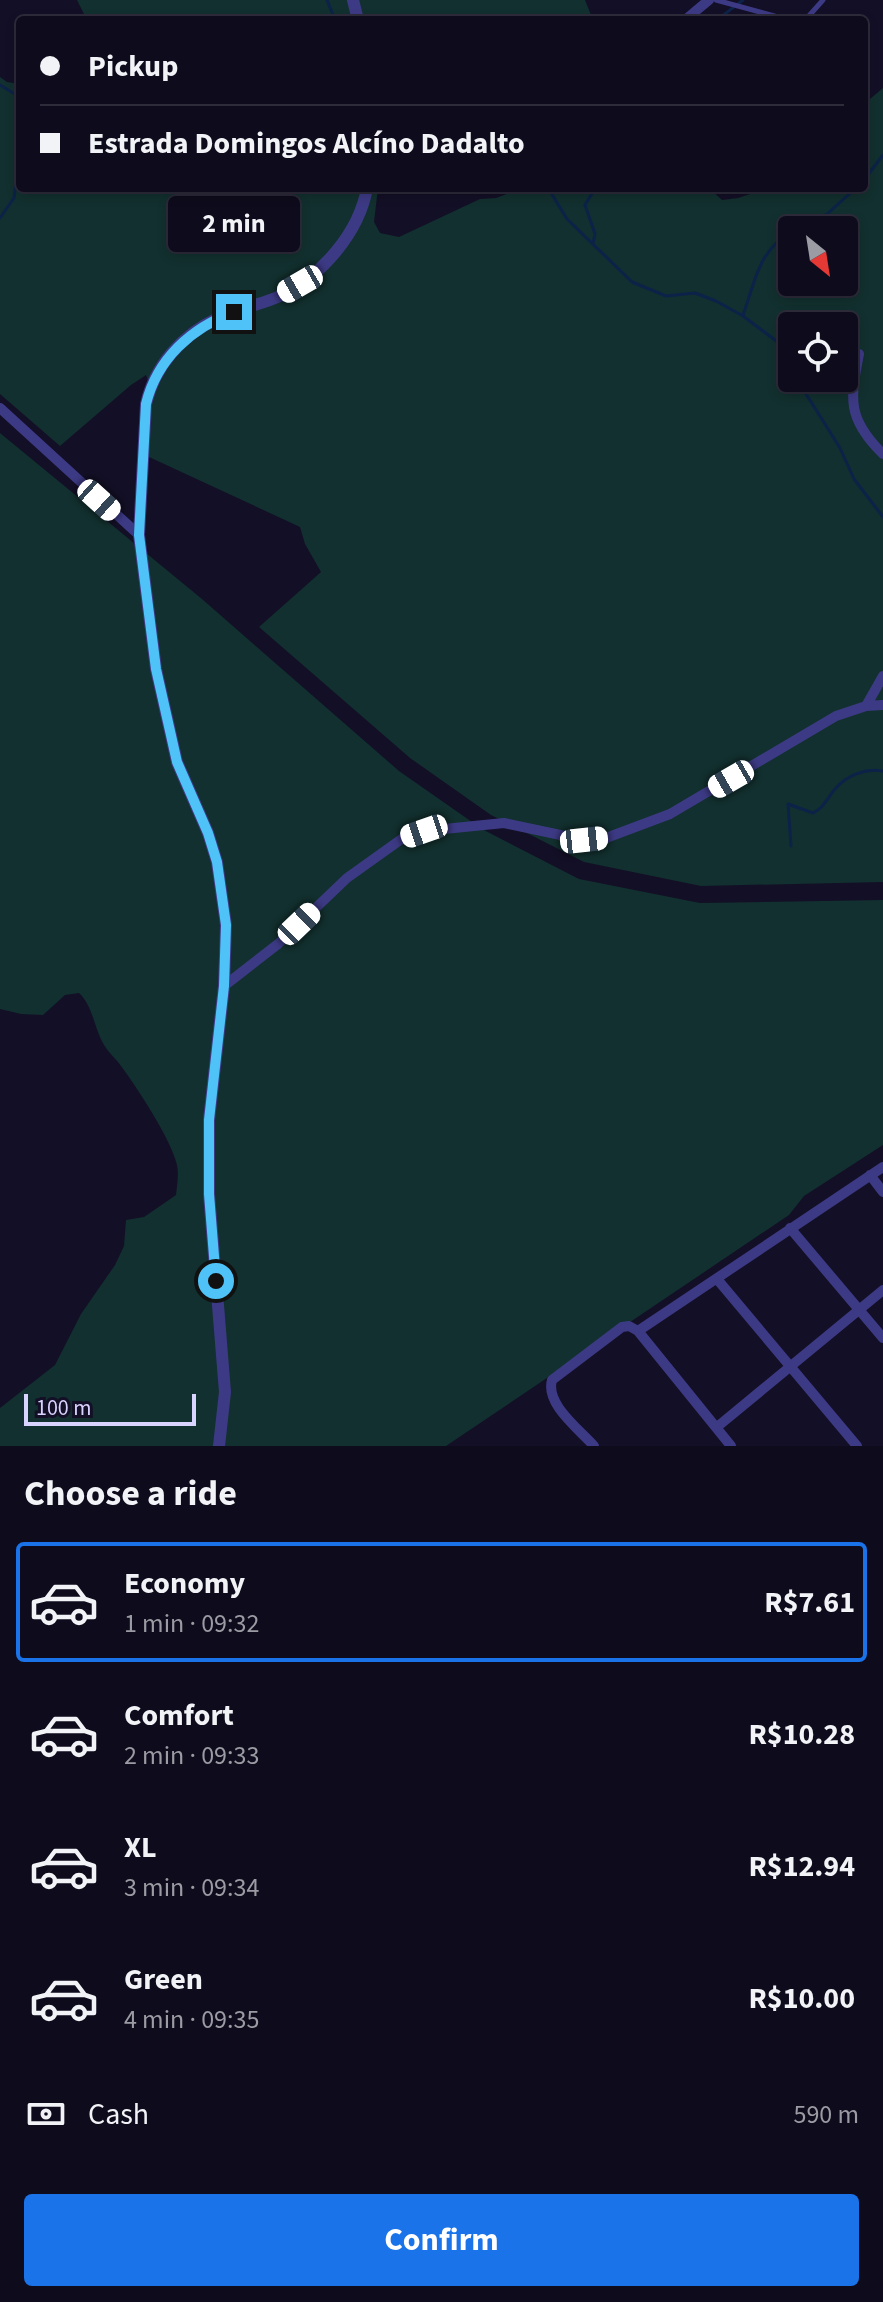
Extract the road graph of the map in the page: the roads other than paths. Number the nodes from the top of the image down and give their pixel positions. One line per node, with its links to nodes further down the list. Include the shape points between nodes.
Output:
1 (709, 0): 4 (street)
2 (716, 0): 5 (lane)
3 (823, 0): 6 (lane)
4 (690, 16)
5 (774, 16)
6 (809, 16)
7 (366, 192): 11 (street, via 352,230 316,271 280,296 218,318 163,362 146,404)
8 (859, 354): 10 (street, via 852,404)
9 (0, 408): 11 (street)
10 (883, 454)
11 (139, 535): 15 (street, via 170,738 217,862 226,925)
12 (883, 676): 14 (street)
13 (883, 705): 14 (street)
14 (866, 706): 15 (street, via 836,716 670,814 606,838 584,840 504,823 403,838 347,878 278,944)
15 (224, 986): 27 (street, via 209,1120 209,1194 225,1392)
16 (883, 1167): 17 (street)
17 (870, 1175): 18 (street); 19 (street)
18 (883, 1192)
19 (790, 1228): 20 (street); 22 (street)
20 (717, 1279): 23 (street); 25 (street)
21 (883, 1290): 22 (street)
22 (860, 1311): 24 (street); 25 (street)
23 (638, 1331): 26 (street); 28 (street, via 622,1327 552,1380 555,1401)
24 (883, 1338)
25 (792, 1368): 26 (street); 30 (street)
26 (717, 1427): 29 (street)
27 (219, 1446)
28 (594, 1446)
29 (731, 1446)
30 (857, 1446)

